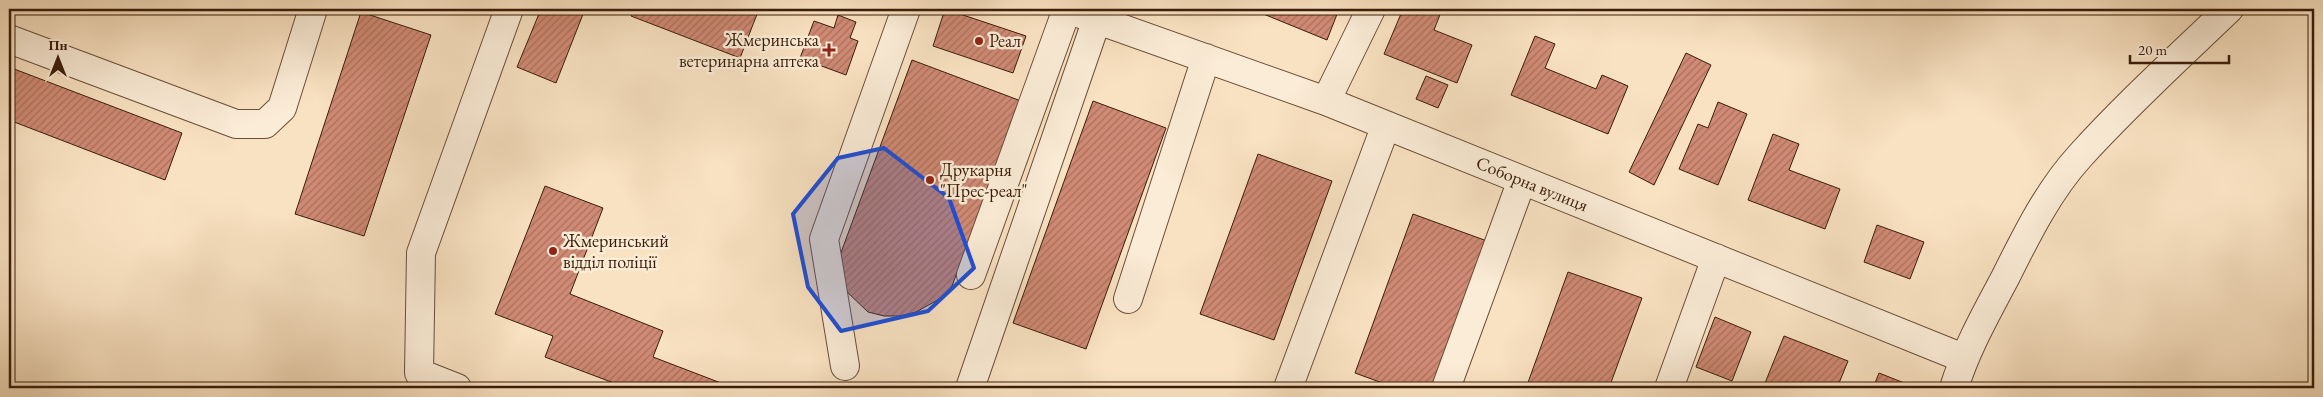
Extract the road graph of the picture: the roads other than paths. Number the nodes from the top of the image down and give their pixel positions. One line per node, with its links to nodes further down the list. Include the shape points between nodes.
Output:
1 (313, 9): 8 (street, via 282,108 265,124 236,124)
2 (509, 9): 18 (street, via 421,254 419,373)
3 (906, 9): 17 (street, via 824,239)
4 (1067, 9): 7 (street, Соборна вулиця); 14 (street)
5 (1371, 9): 10 (street)
6 (2229, 9): 16 (street, via 2079,157 2028,233)
7 (1097, 19): 9 (street, Соборна вулиця); 19 (street)
8 (9, 39)
9 (1206, 58): 10 (street, Соборна вулиця); 15 (street)
10 (1326, 101): 11 (street, Соборна вулиця)
11 (1386, 125): 12 (street, Соборна вулиця); 20 (street)
12 (1522, 180): 13 (street, Соборна вулиця); 21 (street)
13 (1716, 258): 16 (street, Соборна вулиця); 22 (street)
14 (971, 275)
15 (1128, 299)
16 (1964, 358): 23 (street)
17 (845, 366)
18 (457, 388)
19 (970, 388)
20 (1288, 388)
21 (1446, 388)
22 (1669, 388)
23 (1954, 388)

